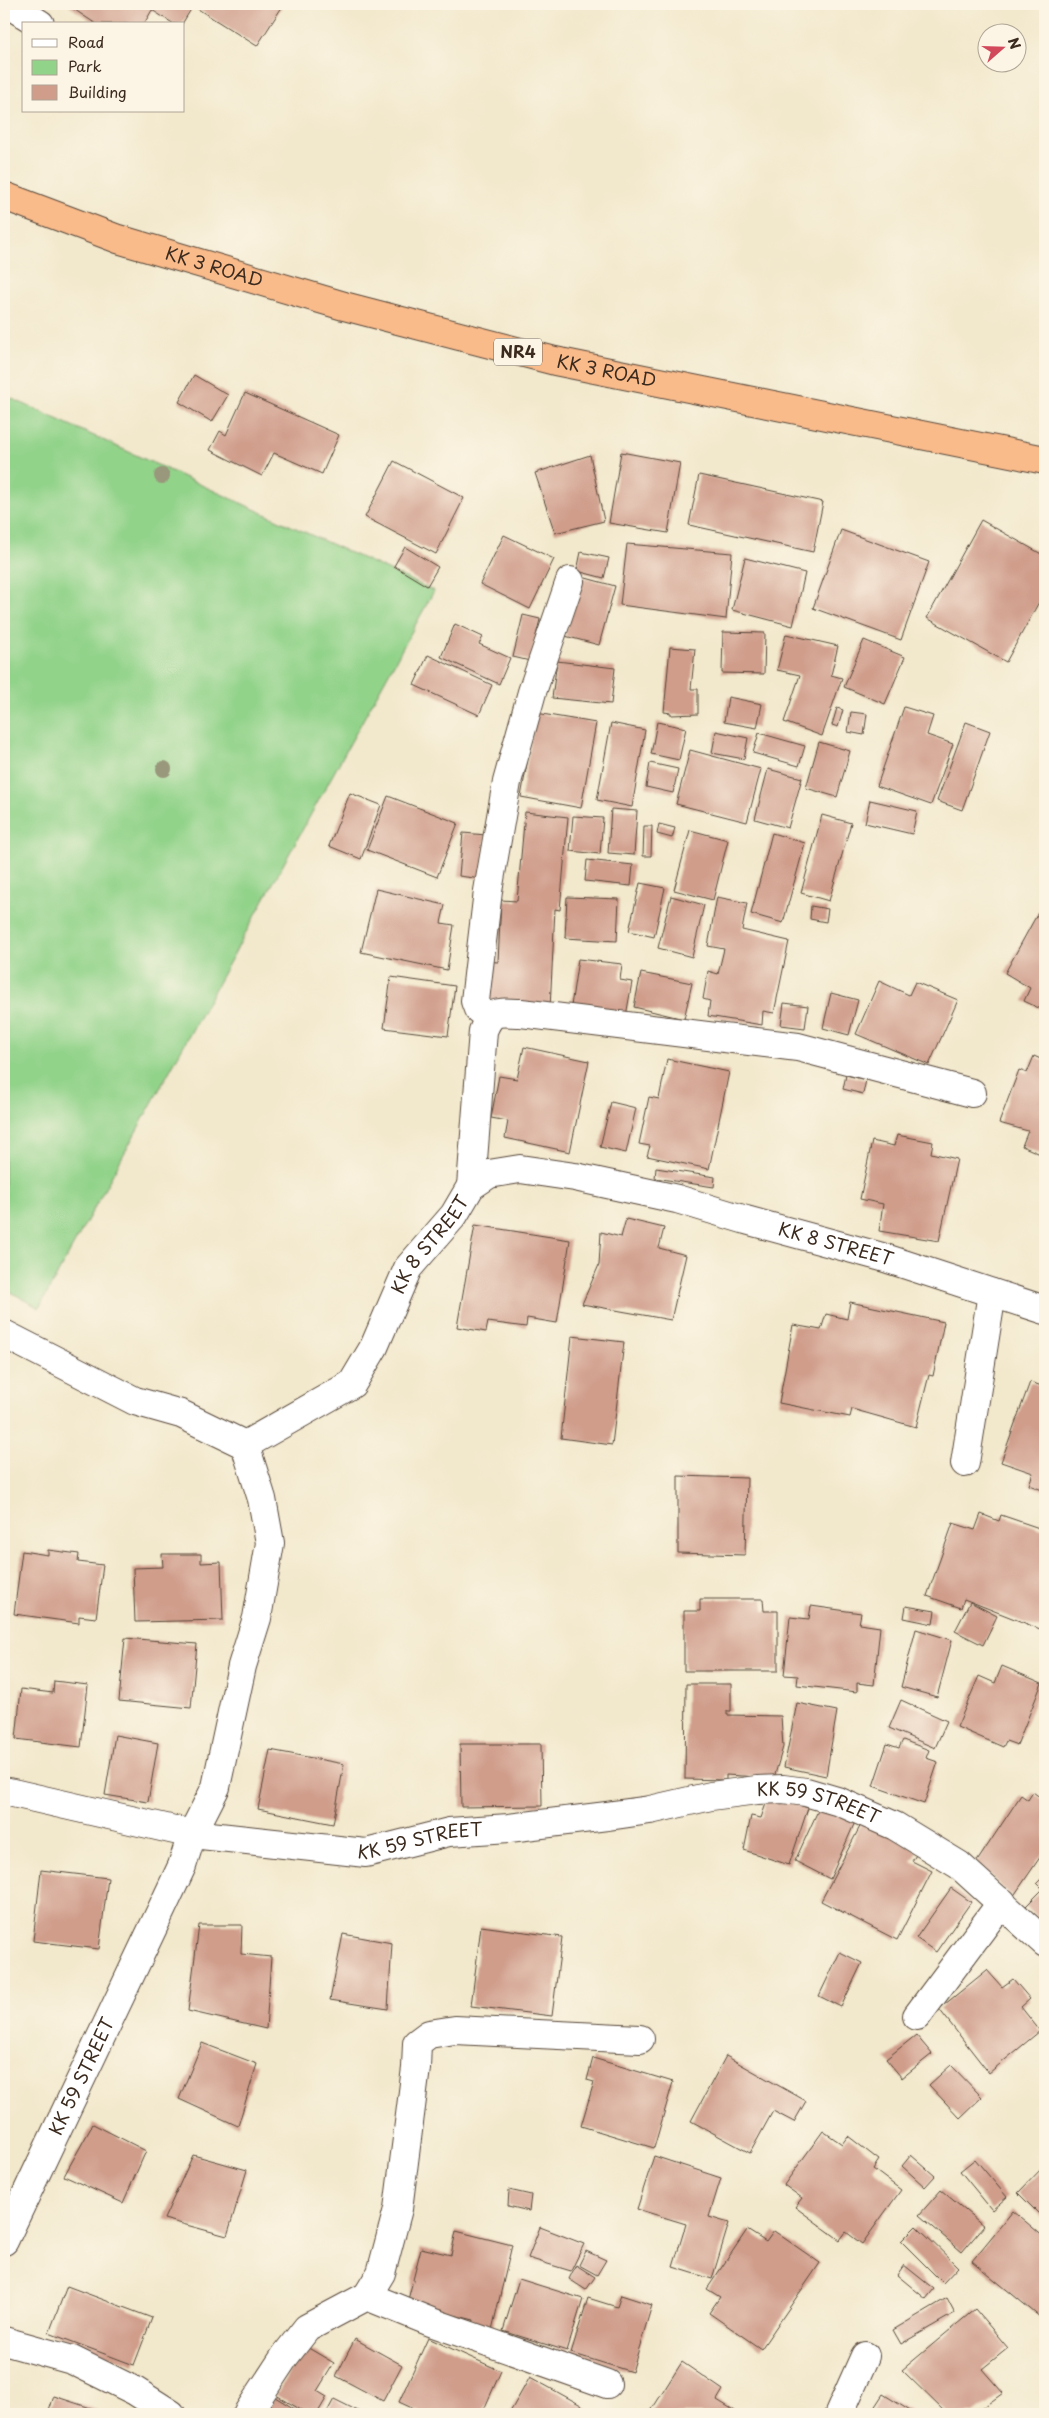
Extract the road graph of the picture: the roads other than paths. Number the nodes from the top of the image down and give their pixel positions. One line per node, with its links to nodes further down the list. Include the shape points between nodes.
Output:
1 (8, 4): 2 (street)
2 (37, 22)
3 (4, 196): 4 (highway, KK 3 ROAD / NR4, via 118,239 344,306 555,362)
4 (1045, 460)
5 (570, 581): 6 (street, via 532,692 507,782 488,891 475,1001 478,1009)
6 (488, 1017): 7 (street, via 494,1013 521,1013 798,1047); 8 (street, via 483,1031)
7 (972, 1093)
8 (471, 1186): 9 (street, KK 8 STREET, via 489,1174 520,1169 575,1177 677,1199 882,1257); 12 (street, KK 8 STREET, via 454,1215 408,1268 374,1348 352,1384)
9 (992, 1293): 10 (street, KK 8 STREET); 13 (street)
10 (1045, 1310)
11 (4, 1334): 12 (street, via 135,1401 181,1414)
12 (245, 1445): 15 (street, via 262,1499 270,1543 257,1618 242,1666 216,1787)
13 (965, 1462)
14 (4, 1791): 15 (street)
15 (192, 1834): 16 (street, KK 59 STREET, via 366,1853 449,1832 607,1816 711,1796 783,1789 840,1802 895,1826 959,1865); 20 (street, KK 59 STREET, via 182,1866)
16 (1002, 1902): 17 (street, KK 59 STREET); 18 (street)
17 (1045, 1943)
18 (916, 2016)
19 (640, 2039): 21 (street, via 455,2030 429,2034 417,2043 398,2209 381,2273)
20 (4, 2241)
21 (367, 2296): 24 (street); 26 (street, via 307,2328)
22 (4, 2341): 25 (street, via 72,2360 135,2391)
23 (865, 2356): 27 (street)
24 (607, 2384)
25 (171, 2414)
26 (247, 2414)
27 (839, 2414)

